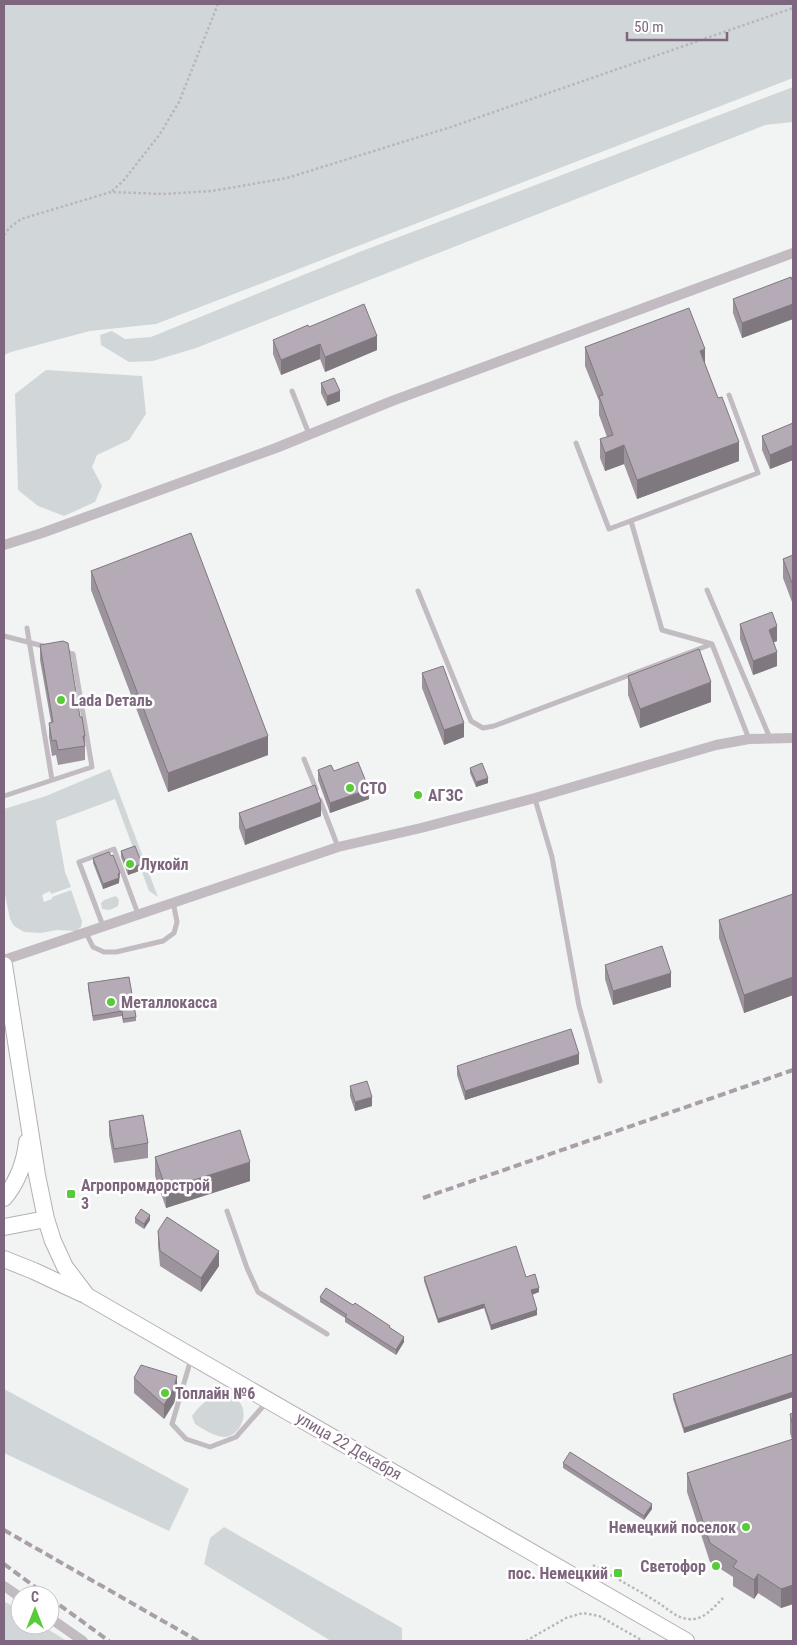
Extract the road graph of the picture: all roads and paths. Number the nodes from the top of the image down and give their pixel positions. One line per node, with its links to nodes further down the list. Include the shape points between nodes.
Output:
1 (218, 4): 3 (path, via 179,102 160,134)
2 (793, 8): 3 (path, via 451,128 288,178 212,191 163,194)
3 (111, 192): 4 (path, via 21,219)
4 (4, 235)
5 (793, 254): 8 (street)
6 (292, 391): 8 (lane)
7 (729, 395): 10 (lane, via 758,473)
8 (310, 434): 11 (street)
9 (576, 443): 10 (lane, via 609,529)
10 (631, 521): 17 (lane, via 662,630)
11 (4, 545)
12 (707, 590): 18 (lane)
13 (418, 591): 17 (lane, via 471,722 483,728)
14 (27, 628): 16 (lane)
15 (4, 636): 16 (lane)
16 (29, 643): 22 (lane); 22 (lane, via 73,654 92,767)
17 (712, 644): 20 (lane)
18 (770, 738): 19 (street); 20 (street)
19 (793, 738)
20 (749, 739): 24 (street, via 716,745)
21 (304, 759): 25 (lane)
22 (52, 780): 23 (lane)
23 (4, 796)
24 (535, 798): 25 (street); 32 (lane, via 552,857 579,1006)
25 (338, 847): 26 (street)
26 (173, 902): 27 (street); 29 (lane, via 174,933 163,941 104,952 93,947)
27 (138, 914): 28 (street); 28 (lane, via 114,849 79,862)
28 (103, 926): 29 (street)
29 (86, 932): 30 (street)
30 (4, 960)
31 (4, 965): 33 (main road, улица 22 Декабря)
32 (600, 1081)
33 (29, 1128): 34 (main road, via 22,1167); 36 (main road, улица 22 Декабря)
34 (4, 1198)
35 (228, 1211): 40 (lane, via 258,1292)
36 (46, 1219): 37 (main road); 39 (main road, улица 22 Декабря, via 65,1267)
37 (4, 1227)
38 (4, 1259): 39 (main road)
39 (87, 1296): 41 (main road, улица 22 Декабря)
40 (327, 1334)
41 (192, 1356): 42 (main road, улица 22 Декабря); 42 (lane, via 172,1424 186,1439 210,1447 236,1437)
42 (269, 1400): 49 (main road, улица 22 Декабря)
43 (593, 1565): 44 (path, via 688,1619 707,1614)
44 (723, 1598)
45 (60, 1625): 46 (street)
46 (83, 1641)
47 (526, 1641): 48 (path, via 566,1618 583,1613 600,1616)
48 (643, 1641)
49 (686, 1641)

